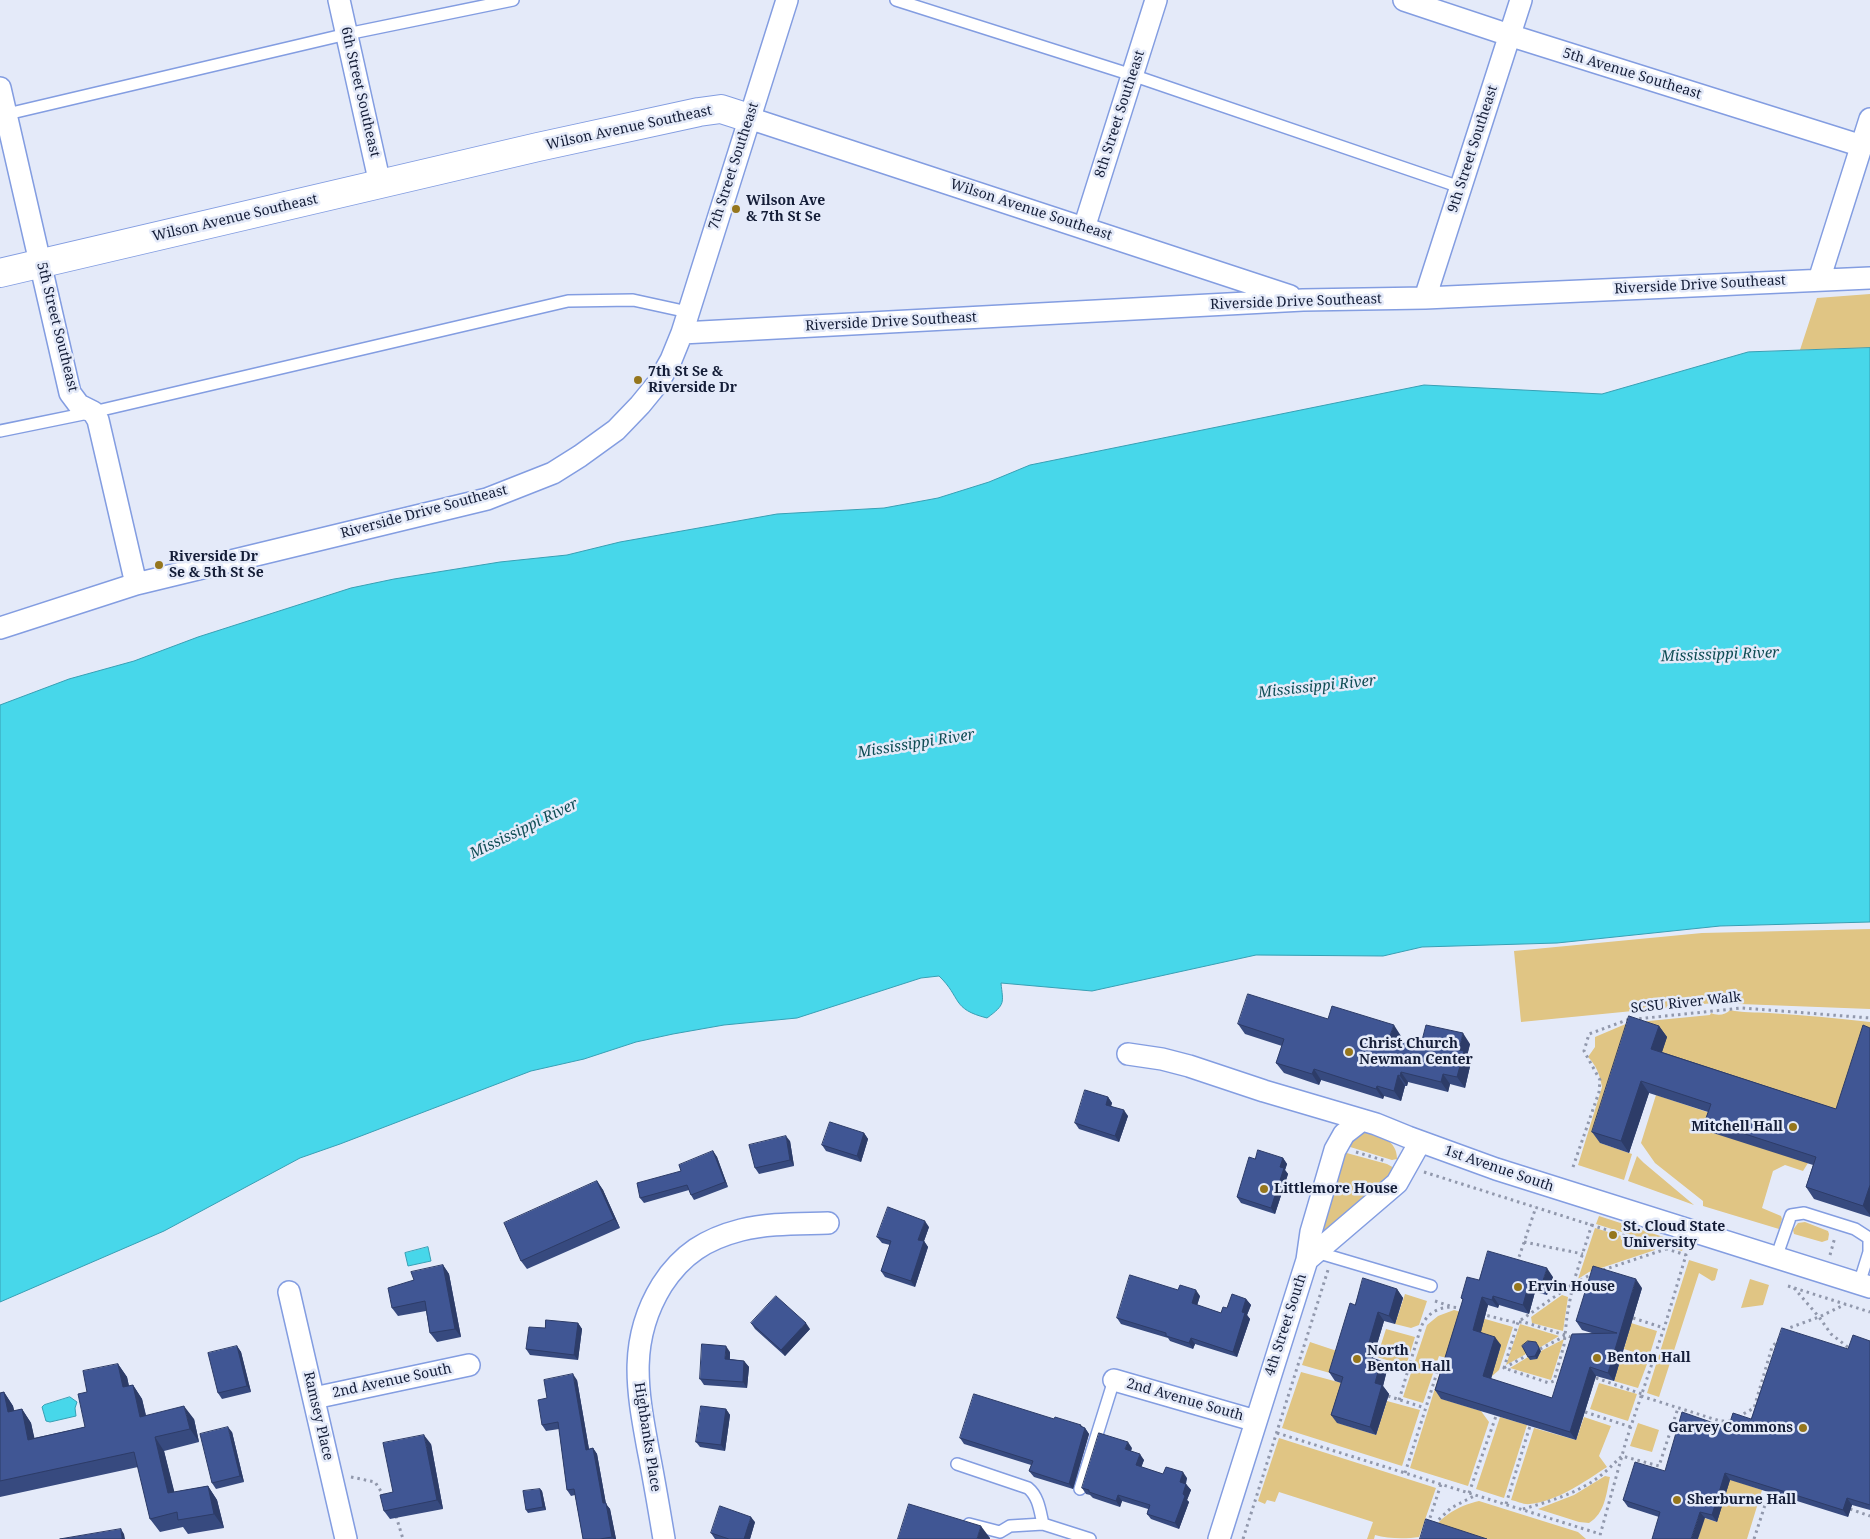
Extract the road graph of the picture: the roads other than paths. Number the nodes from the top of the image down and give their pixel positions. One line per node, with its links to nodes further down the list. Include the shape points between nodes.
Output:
1 (339, 0): 8 (street, 6th Street Southeast)
2 (513, 0): 8 (lane)
3 (787, 0): 13 (street, 7th Street Southeast)
4 (896, 0): 10 (lane)
5 (1156, 0): 10 (street, 8th Street Southeast)
6 (1404, 0): 9 (street, 5th Avenue Southeast)
7 (1521, 0): 9 (street, 9th Street Southeast)
8 (347, 34): 12 (lane); 16 (street, 6th Street Southeast)
9 (1509, 35): 15 (street, 5th Avenue Southeast); 17 (street, 9th Street Southeast)
10 (1132, 74): 17 (lane); 18 (street, 8th Street Southeast)
11 (0, 88): 12 (street, 5th Street Southeast)
12 (3, 115): 19 (street, 5th Street Southeast)
13 (749, 118): 16 (street, Wilson Avenue Southeast, via 721,109 699,112); 18 (street, Wilson Avenue Southeast); 25 (street, 7th Street Southeast)
14 (1870, 119): 15 (street)
15 (1862, 146): 22 (street)
16 (380, 184): 19 (street, Wilson Avenue Southeast)
17 (1460, 187): 23 (street, 9th Street Southeast)
18 (1084, 228): 24 (street, Wilson Avenue Southeast)
19 (41, 263): 20 (street, Wilson Avenue Southeast); 27 (street, 5th Street Southeast, via 70,393 79,404)
20 (0, 273)
21 (1870, 278): 22 (street, Riverside Drive Southeast)
22 (1819, 280): 23 (street, Riverside Drive Southeast)
23 (1424, 298): 24 (street, Riverside Drive Southeast)
24 (1303, 300): 26 (street, Riverside Drive Southeast)
25 (688, 312): 26 (street, 7th Street Southeast); 27 (lane, via 633,300 568,301)
26 (682, 333): 29 (street, Riverside Drive Southeast, via 658,384 640,405 616,430 552,473 487,499)
27 (93, 412): 28 (lane); 29 (street, via 98,420)
28 (0, 431)
29 (136, 584): 30 (street, Riverside Drive Southeast)
30 (0, 628)
31 (1128, 1054): 32 (street, 1st Avenue South, via 1189,1066)
32 (1362, 1120): 33 (street, 1st Avenue South); 36 (street, 4th Street South, via 1344,1134 1335,1150 1311,1232)
33 (1420, 1142): 35 (street, 1st Avenue South); 36 (street, via 1397,1182)
34 (828, 1223): 49 (street, Highbanks Place, via 766,1225 727,1234 682,1258 660,1289 641,1331 637,1373)
35 (1776, 1258): 38 (street, 1st Avenue South); 38 (lane, via 1791,1215 1804,1213 1840,1224 1868,1238)
36 (1318, 1260): 37 (lane); 43 (street, 4th Street South)
37 (1431, 1286)
38 (1865, 1286)
39 (289, 1292): 42 (street, Ramsey Place)
40 (469, 1365): 42 (street, 2nd Avenue South)
41 (1114, 1380): 43 (street, 2nd Avenue South); 45 (lane)
42 (314, 1398): 48 (street, Ramsey Place)
43 (1256, 1421): 51 (street, 4th Street South)
44 (956, 1464): 47 (lane, via 1028,1488 1037,1499)
45 (1080, 1489)
46 (957, 1520): 47 (lane, via 1000,1532 1010,1526)
47 (1043, 1524): 50 (lane)
48 (346, 1539)
49 (664, 1539)
50 (1090, 1539)
51 (1219, 1539)

